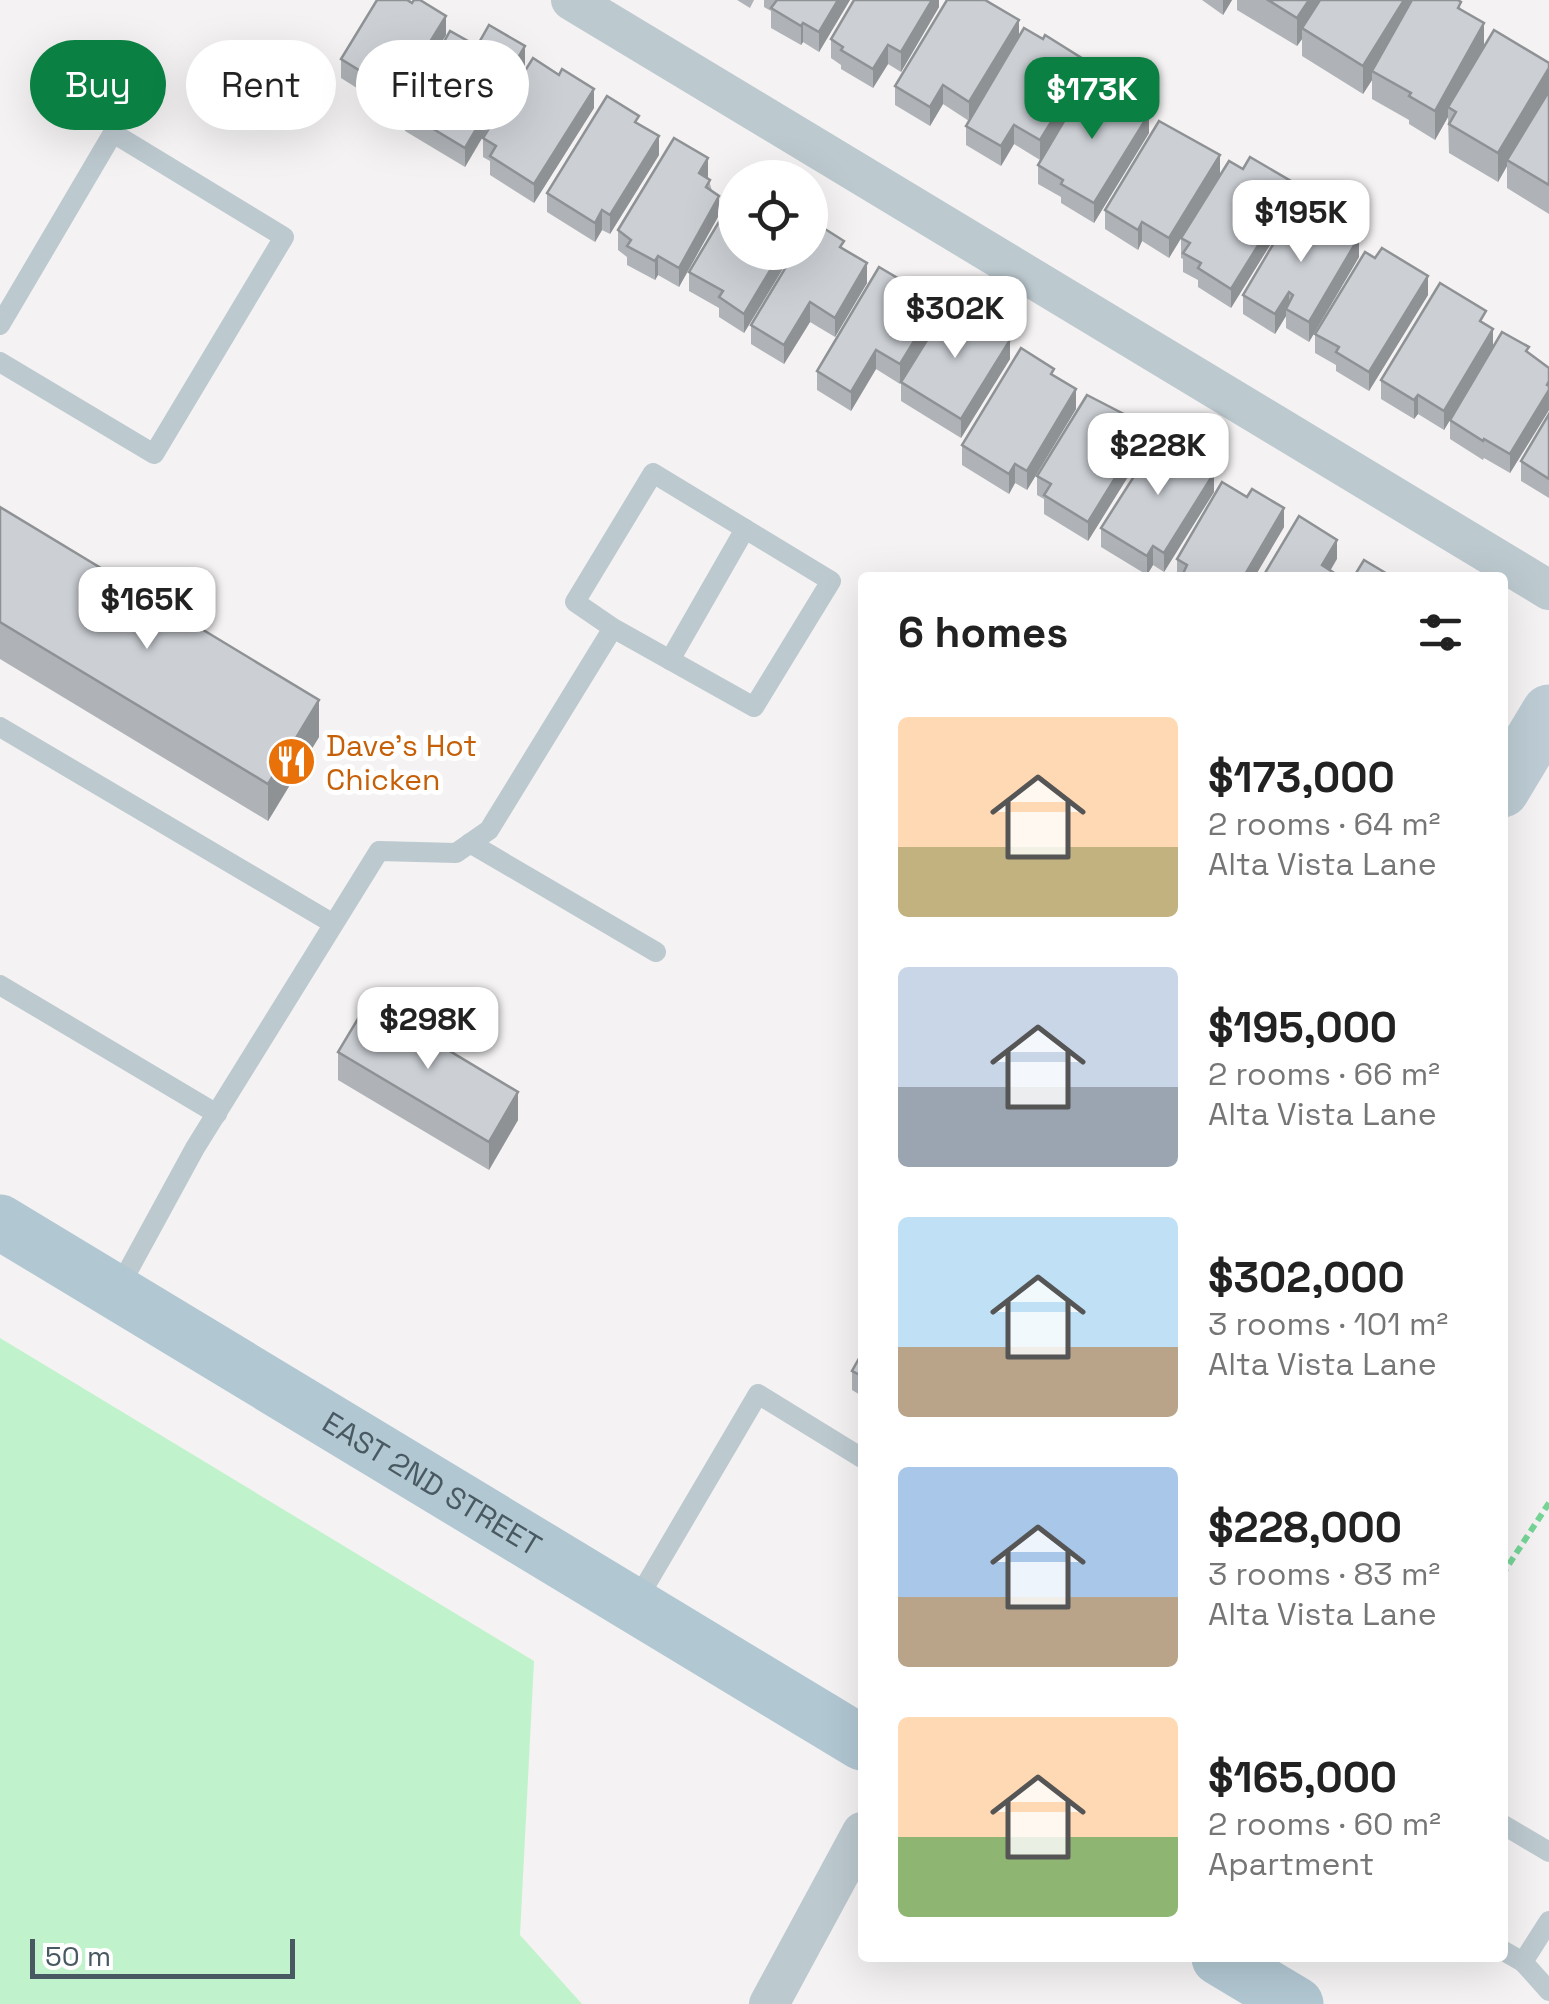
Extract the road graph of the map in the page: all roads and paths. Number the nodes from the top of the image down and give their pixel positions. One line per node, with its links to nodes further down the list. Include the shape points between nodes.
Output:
1 (572, 0): 5 (street)
2 (0, 326): 3 (lane, via 113,133 284,237 154,454)
3 (0, 362)
4 (745, 529): 6 (lane, via 654,472 576,602); 7 (lane); 7 (lane, via 831,581 754,707)
5 (1549, 590)
6 (613, 628): 7 (lane); 11 (lane, via 489,830)
7 (670, 660)
8 (1549, 712): 10 (street)
9 (0, 727): 12 (lane)
10 (1508, 780)
11 (470, 842): 12 (lane, via 456,852 379,852); 13 (lane)
12 (332, 923): 15 (lane)
13 (656, 952)
14 (0, 985): 15 (lane)
15 (216, 1114): 17 (lane)
16 (0, 1222): 17 (main road, EAST 2ND STREET)
17 (116, 1292): 21 (main road, EAST 2ND STREET)
18 (858, 1456): 21 (lane, via 758,1394)
19 (1549, 1503): 20 (path)
20 (1508, 1566)
21 (634, 1605): 22 (main road, EAST 2ND STREET)
22 (858, 1740)
23 (1508, 1828): 25 (lane)
24 (858, 1839): 31 (street)
25 (1549, 1852)
26 (1549, 1921): 29 (lane)
27 (1508, 1953): 29 (lane)
28 (1226, 1962): 32 (main road)
29 (1523, 1962): 30 (lane)
30 (1549, 1991)
31 (769, 2004)
32 (1296, 2004)

